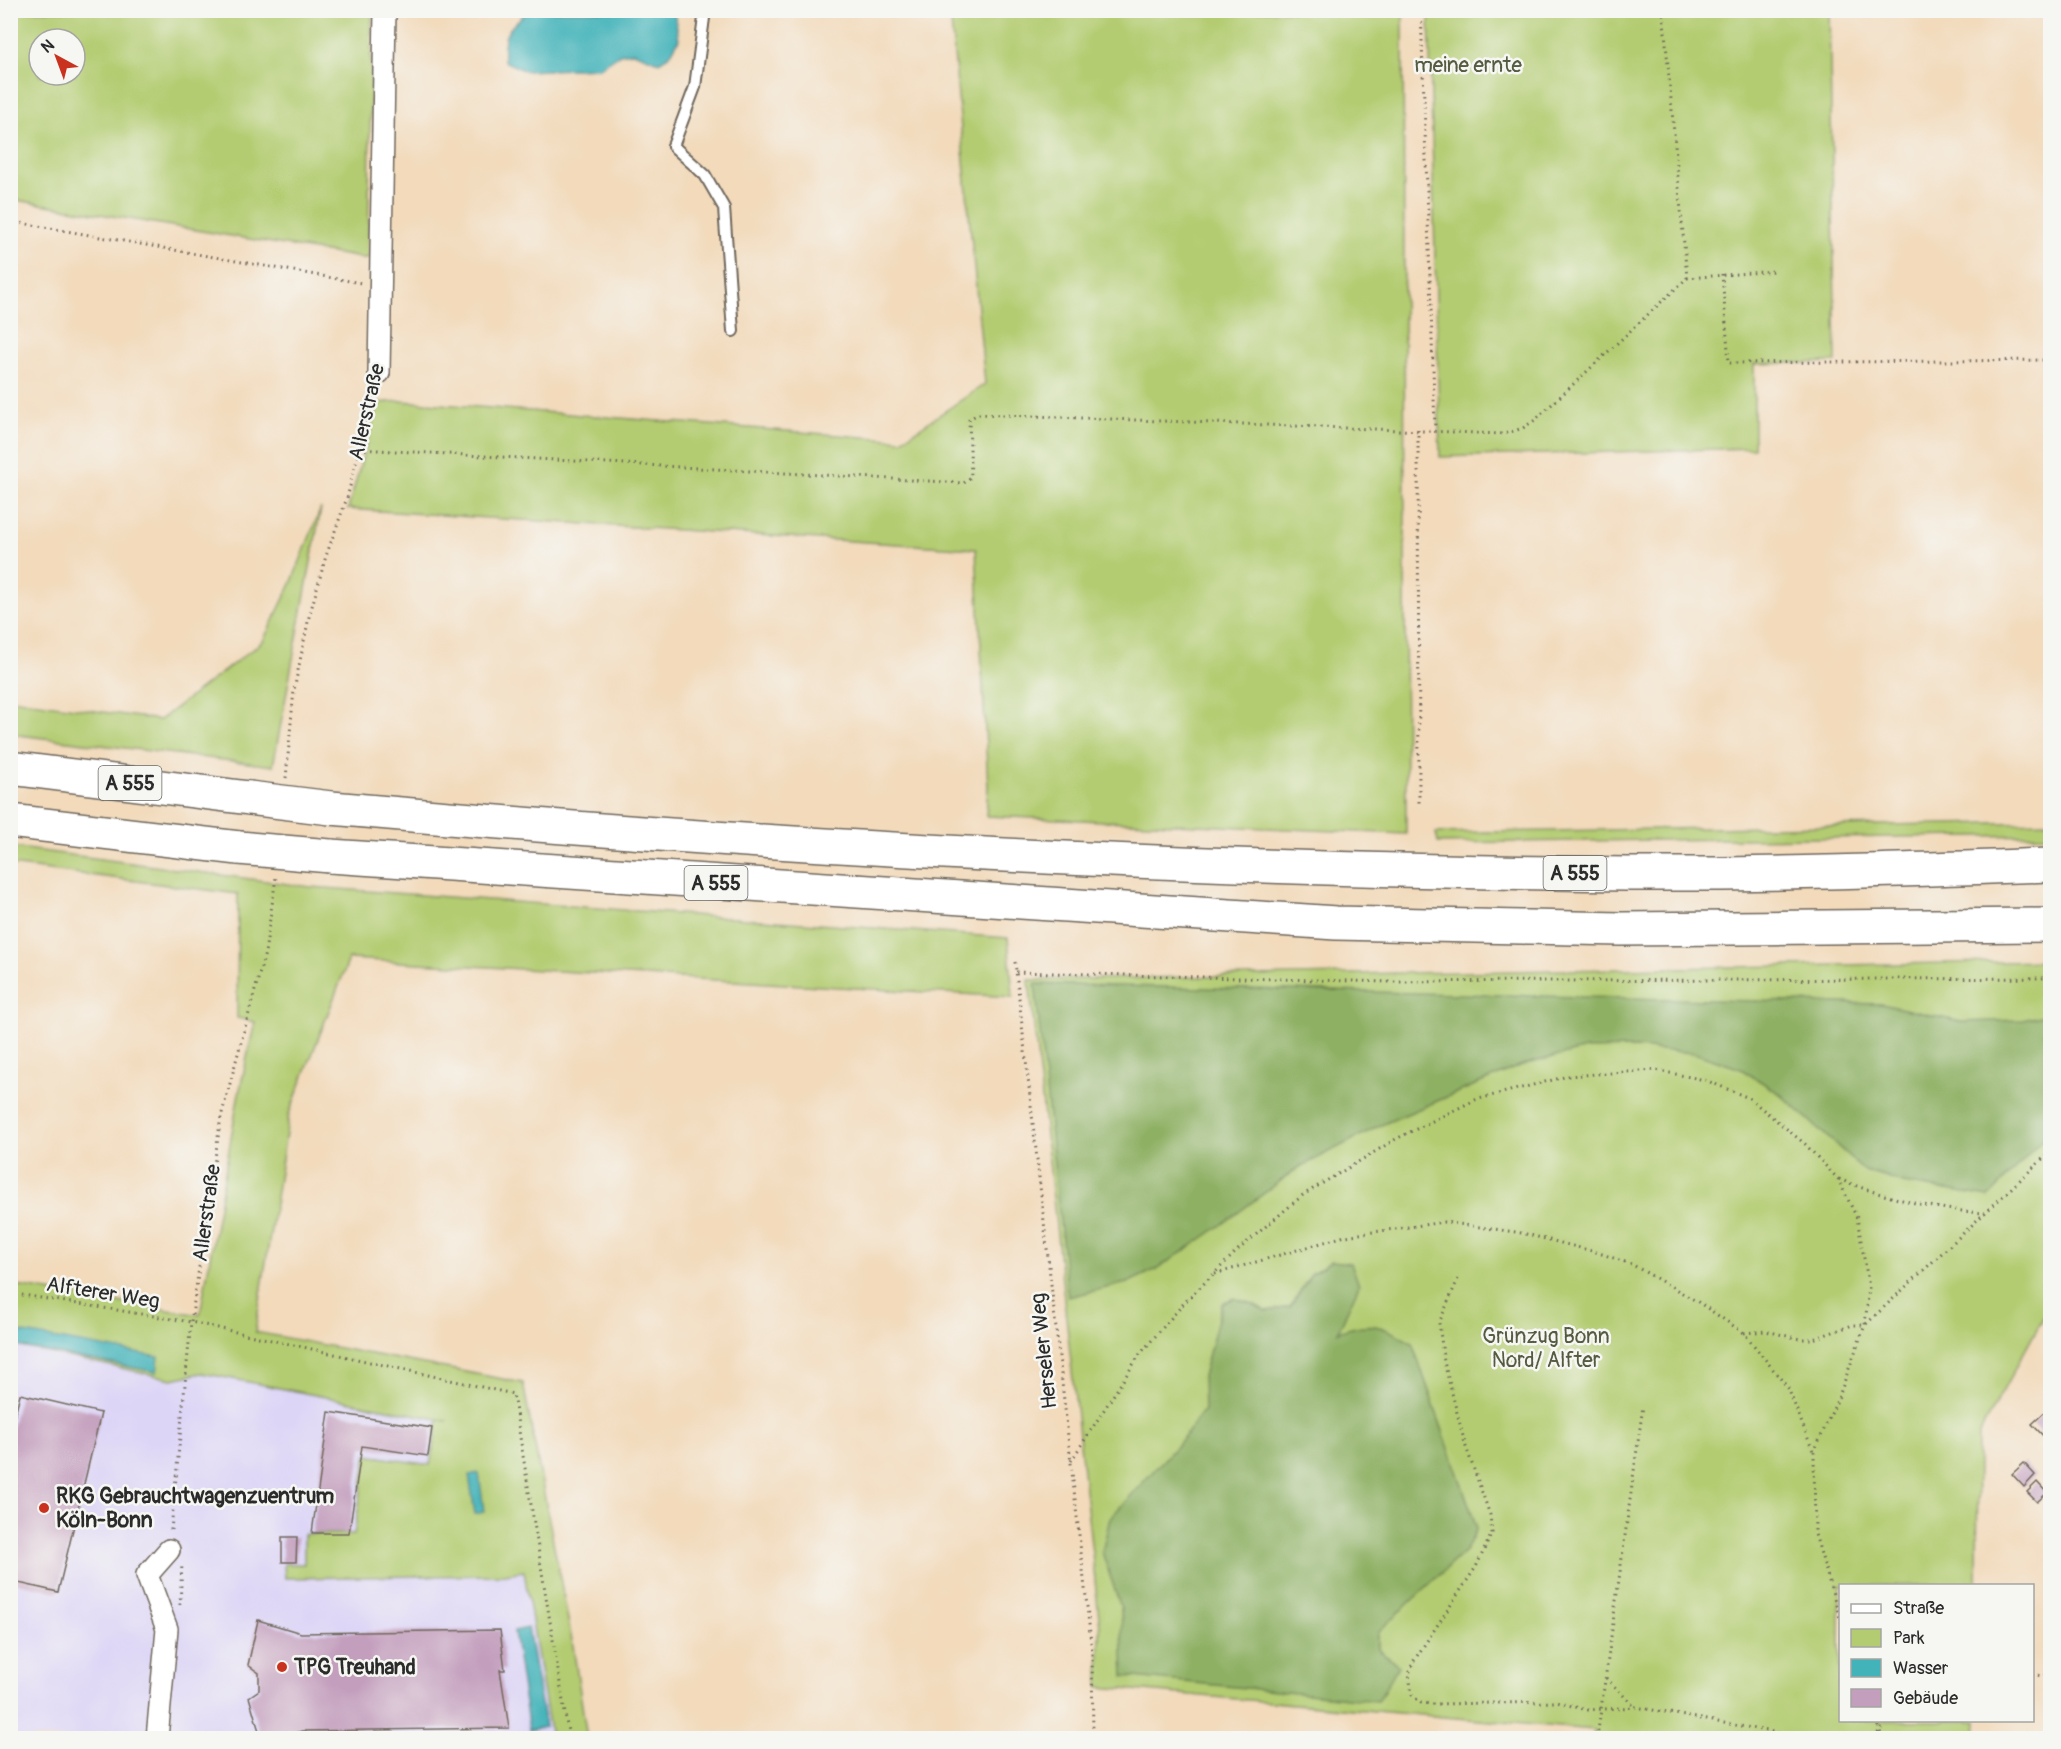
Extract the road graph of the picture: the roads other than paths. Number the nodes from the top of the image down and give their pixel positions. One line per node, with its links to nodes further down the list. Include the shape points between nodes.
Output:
1 (385, 10): 4 (street, Allerstraße)
2 (705, 10): 3 (lane, via 695,87 673,146 705,175 724,208)
3 (733, 331)
4 (379, 373)
5 (10, 768): 7 (highway, A 555, bridge, via 330,808 517,825 1099,861 1629,874)
6 (10, 821): 8 (highway, A 555, bridge, via 330,856 1336,923 1622,929)
7 (2050, 865)
8 (2050, 925)
9 (169, 1550): 10 (street, via 147,1575 167,1629)
10 (157, 1738)

